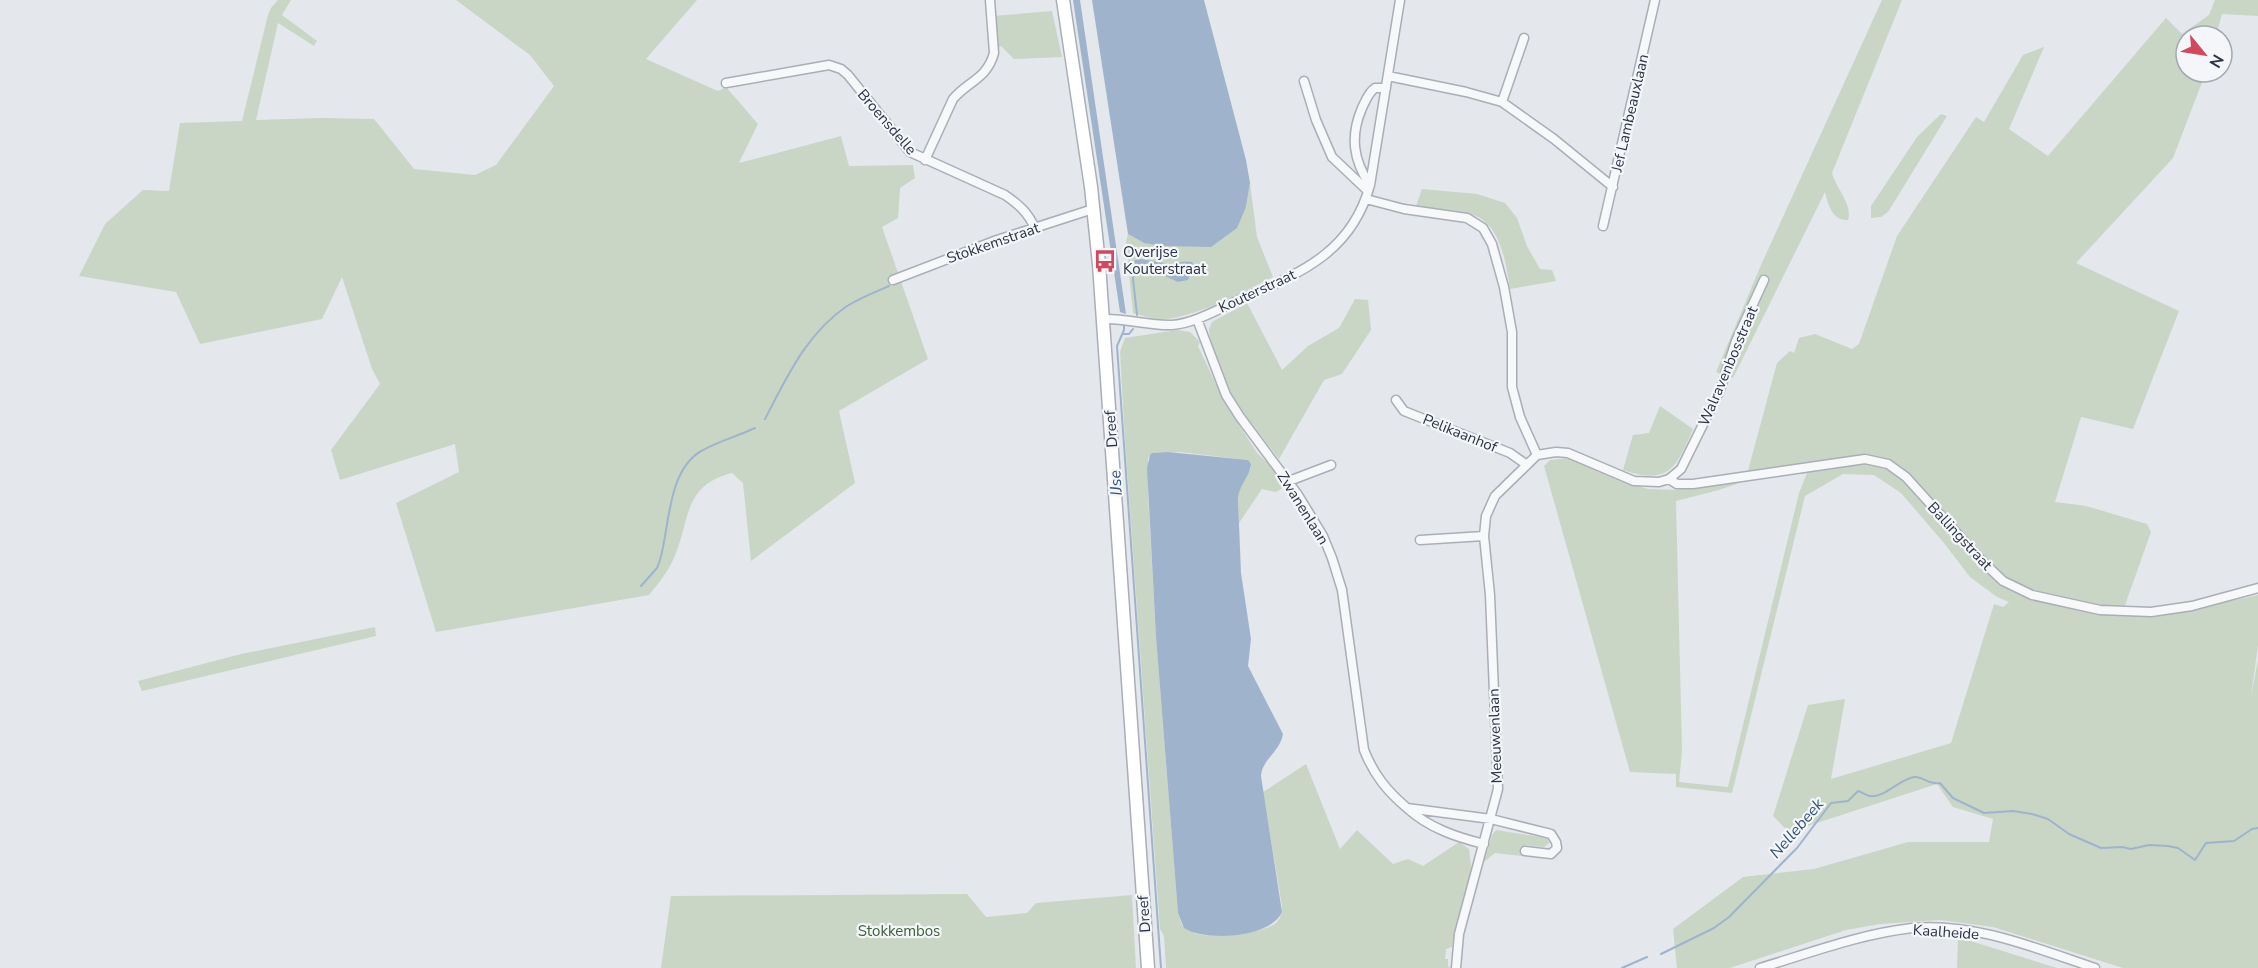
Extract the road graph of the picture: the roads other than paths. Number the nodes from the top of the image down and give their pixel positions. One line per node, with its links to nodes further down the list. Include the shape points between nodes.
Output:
1 (990, 0): 11 (street, via 992,62 952,99)
2 (1062, 0): 14 (main road, Dreef)
3 (1400, 0): 6 (street, Kouterstraat)
4 (1654, 0): 12 (street, Jef Lambeauxlaan)
5 (1524, 38): 10 (street)
6 (1389, 76): 9 (street, Kouterstraat); 10 (street)
7 (1304, 81): 13 (street, via 1332,157)
8 (726, 82): 11 (street, Broensdelle, via 835,66 848,75 910,152)
9 (1386, 88): 13 (street, Kouterstraat); 13 (street, via 1370,92 1355,130 1354,147)
10 (1502, 102): 12 (street)
11 (925, 160): 16 (street, Broensdelle, via 1005,195 1025,212)
12 (1612, 187): 15 (street, Jef Lambeauxlaan)
13 (1368, 192): 19 (street, Kouterstraat, via 1342,240 1316,262); 22 (street, via 1404,209 1467,218 1483,228 1492,244 1504,287 1512,332 1512,387)
14 (1093, 209): 16 (street, Stokkemstraat); 20 (main road, Dreef)
15 (1603, 226)
16 (1035, 229): 17 (street, Stokkemstraat)
17 (893, 280)
18 (1764, 280): 25 (street, Walravenbosstraat, via 1736,341 1720,390 1681,469)
19 (1197, 319): 20 (street, Kouterstraat, via 1174,325); 26 (street, Zwanenlaan, via 1226,395)
20 (1103, 320): 34 (main road, Dreef)
21 (1396, 400): 24 (street, Pelikaanhof, via 1404,411 1510,453)
22 (1537, 455): 24 (street, Meeuwenlaan); 25 (street, Ballingstraat, via 1568,453 1634,481)
23 (1331, 465): 26 (street)
24 (1527, 465): 27 (street, Meeuwenlaan, via 1503,486 1488,507)
25 (1670, 479): 29 (street, Ballingstraat, via 1677,484 1693,484 1865,459 1876,461 1906,477 2003,581 2032,595 2100,610 2151,612 2192,606)
26 (1289, 481): 30 (street, Zwanenlaan, via 1323,536 1342,590 1364,750 1380,783)
27 (1484, 536): 28 (street); 31 (street, Meeuwenlaan, via 1498,763 1498,789)
28 (1420, 540)
29 (2258, 588)
30 (1407, 808): 31 (street); 32 (street, Zwanenlaan, via 1434,827)
31 (1491, 819): 32 (street, Meeuwenlaan); 33 (street, via 1551,834 1556,842 1557,848 1551,854)
32 (1484, 844): 35 (street, Meeuwenlaan, via 1459,934)
33 (1524, 851)
34 (1148, 968)
35 (1456, 968)
36 (1760, 968): 37 (street, Kaalheide, via 1880,933 1914,928 1982,934)
37 (2095, 968)

